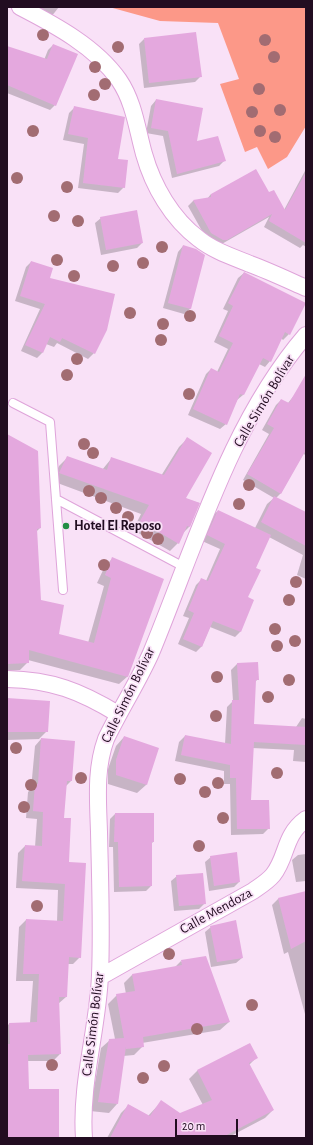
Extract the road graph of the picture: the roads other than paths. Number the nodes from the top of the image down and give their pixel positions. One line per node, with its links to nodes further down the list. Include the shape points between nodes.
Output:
1 (20, 7): 2 (street, via 74,38 100,58 119,80 134,113 144,156 157,188 169,208 199,240)
2 (306, 288)
3 (306, 335): 6 (street, Calle Simón Bolívar, via 255,411 224,471)
4 (13, 403): 5 (lane, via 50,422)
5 (56, 499): 6 (lane); 7 (lane)
6 (184, 567): 9 (street, Calle Simón Bolívar, via 151,652)
7 (63, 590)
8 (7, 679): 9 (street, via 58,685 94,700)
9 (118, 714): 11 (street, Calle Simón Bolívar, via 106,738 99,763)
10 (306, 819): 11 (street, Calle Mendoza, via 291,832 274,874 268,880 253,891)
11 (100, 977): 12 (street, Calle Simón Bolívar, via 85,1089)
12 (84, 1138)

